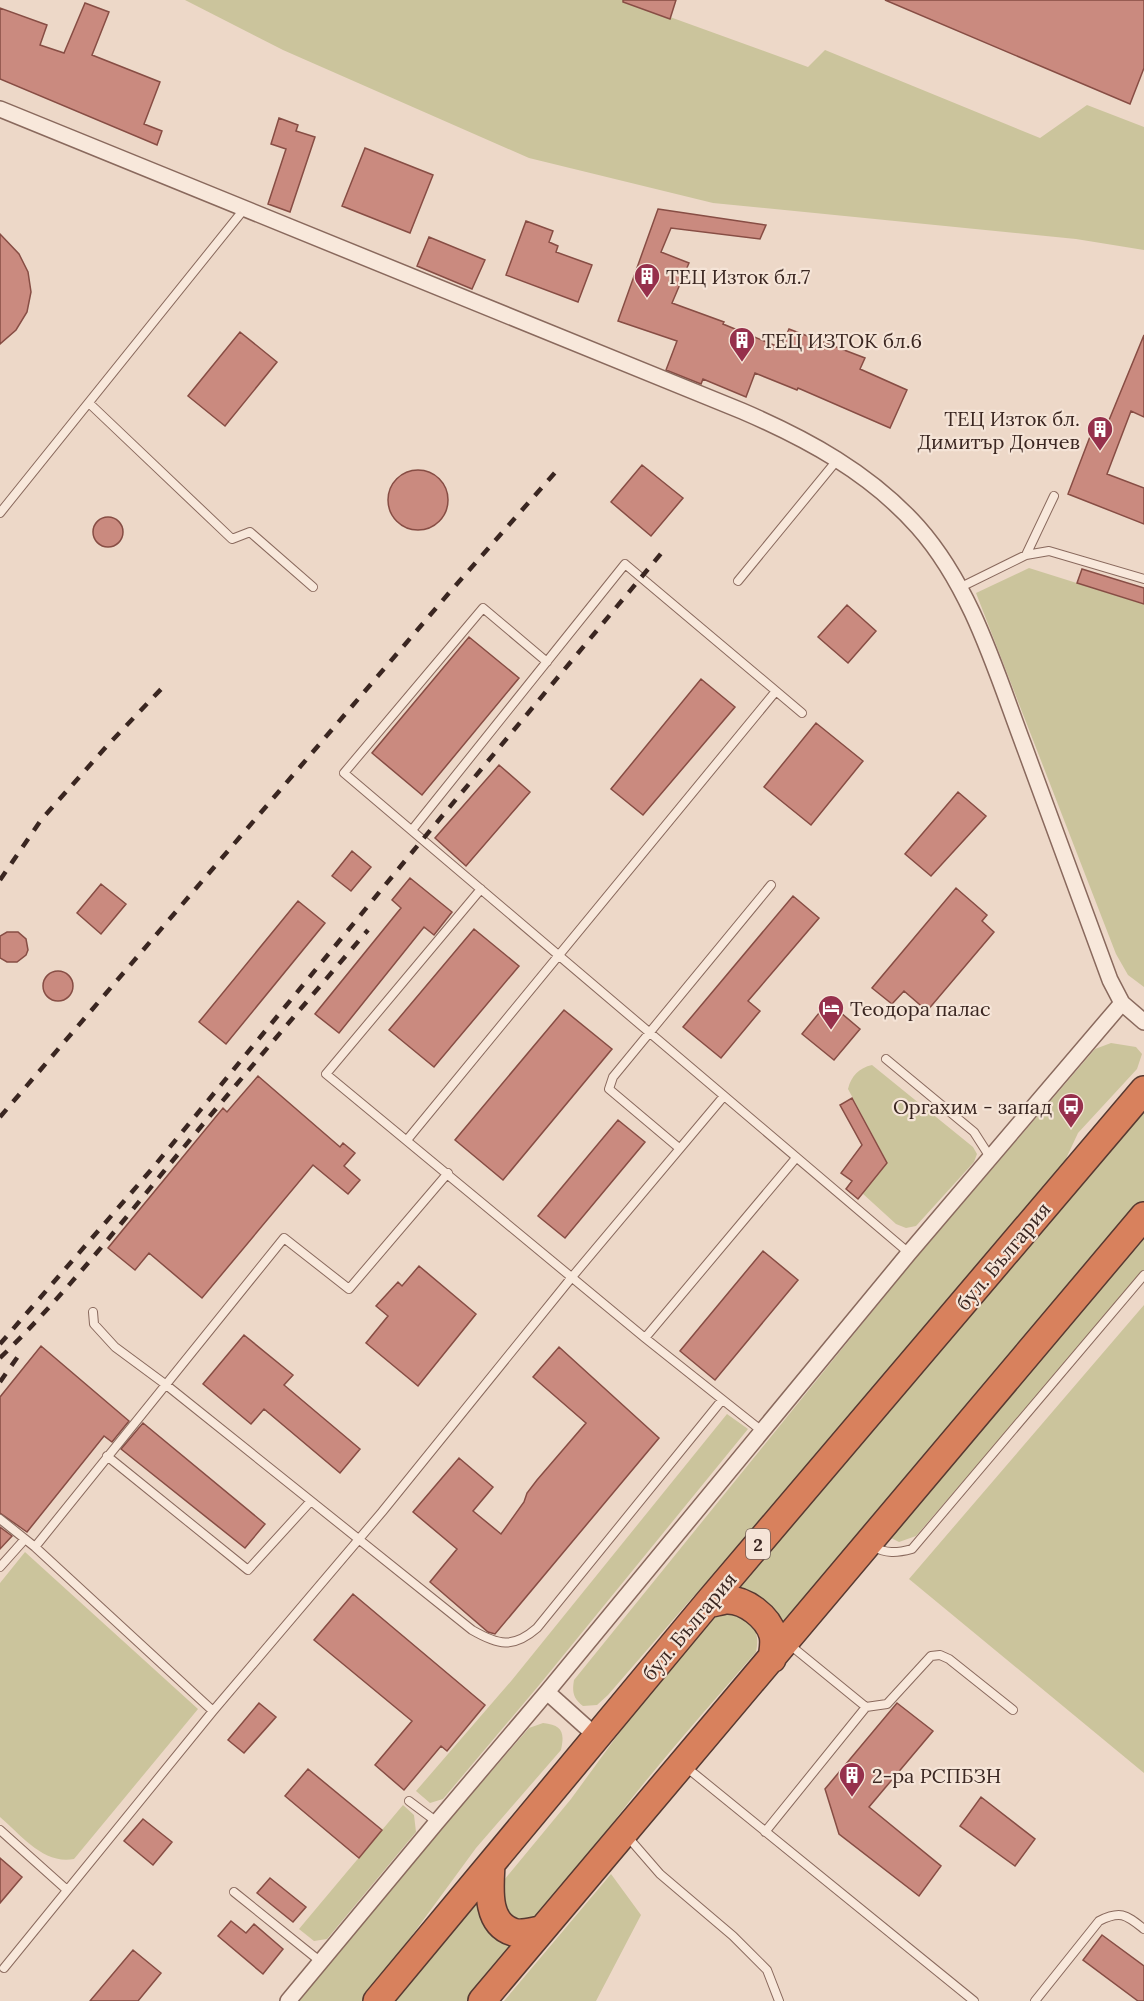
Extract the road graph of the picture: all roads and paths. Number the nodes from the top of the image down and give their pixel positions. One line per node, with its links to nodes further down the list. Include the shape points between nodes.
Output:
1 (0, 109): 2 (street)
2 (246, 207): 3 (lane); 4 (street, via 742,411)
3 (90, 404): 6 (lane); 10 (lane, via 232,539 250,532)
4 (838, 459): 9 (lane); 11 (street, via 890,499 918,528)
5 (1054, 496): 7 (lane)
6 (0, 513)
7 (1026, 555): 8 (lane, via 1049,551); 11 (lane)
8 (1144, 579)
9 (738, 581)
10 (313, 587)
11 (958, 588): 19 (street, via 1000,682 1110,980)
12 (547, 662): 13 (lane, via 626,564); 15 (lane); 15 (lane, via 483,609 344,773)
13 (776, 692): 14 (lane); 18 (lane)
14 (802, 713)
15 (412, 830): 17 (lane)
16 (771, 885): 21 (lane)
17 (481, 889): 18 (lane); 25 (lane, via 326,1074)
18 (558, 956): 21 (lane); 25 (lane)
19 (1122, 1003): 20 (street); 28 (street)
20 (1144, 1022)
21 (649, 1034): 24 (lane); 26 (lane, via 613,1077 609,1089)
22 (886, 1059): 28 (lane, via 974,1132)
23 (1144, 1090): 47 (highway, бул. България / 2)
24 (724, 1096): 26 (lane); 27 (lane)
25 (407, 1140): 29 (lane)
26 (679, 1148): 33 (lane)
27 (796, 1158): 31 (lane); 35 (lane)
28 (990, 1158): 31 (street)
29 (448, 1173): 33 (lane); 36 (lane, via 349,1289 284,1238)
30 (1144, 1216): 44 (highway)
31 (909, 1253): 38 (street)
32 (1144, 1275): 44 (lane, via 912,1549 898,1553 881,1551)
33 (572, 1277): 35 (lane); 43 (lane)
34 (93, 1312): 36 (lane, via 94,1324 115,1347)
35 (645, 1338): 37 (lane)
36 (165, 1384): 39 (lane); 40 (lane)
37 (722, 1400): 38 (lane); 43 (lane, via 537,1628 516,1642 494,1642 472,1630)
38 (763, 1432): 49 (street)
39 (107, 1456): 40 (lane, via 248,1570); 45 (lane)
40 (310, 1502): 43 (lane)
41 (0, 1519): 42 (lane)
42 (25, 1539): 45 (lane); 46 (lane)
43 (358, 1541): 52 (lane)
44 (867, 1542): 48 (highway)
45 (35, 1547): 52 (lane)
46 (0, 1568)
47 (707, 1604): 48 (highway, via 728,1600 755,1611 764,1619); 53 (highway, бул. България / 2)
48 (779, 1650): 50 (lane); 54 (highway)
49 (547, 1692): 53 (street); 56 (street)
50 (866, 1707): 51 (lane, via 887,1704 921,1665 931,1656 940,1655); 59 (lane)
51 (1013, 1710)
52 (213, 1711): 61 (lane)
53 (596, 1736): 60 (highway, бул. България / 2)
54 (682, 1765): 58 (highway); 59 (lane)
55 (409, 1801): 56 (lane)
56 (437, 1822): 65 (street)
57 (0, 1830): 61 (lane)
58 (624, 1832): 64 (highway); 70 (lane, via 660,1874 767,1970)
59 (765, 1832): 71 (lane)
60 (491, 1864): 64 (highway, via 490,1904 495,1916 513,1932); 68 (highway, бул. България / 2)
61 (67, 1890): 66 (lane)
62 (234, 1892): 65 (lane)
63 (1144, 1929): 72 (lane, via 1121,1914 1099,1921)
64 (541, 1930): 69 (highway)
65 (321, 1962): 67 (street)
66 (4, 1968)
67 (288, 2001)
68 (377, 2001)
69 (482, 2001)
70 (779, 2001)
71 (974, 2001)
72 (1035, 2001)

